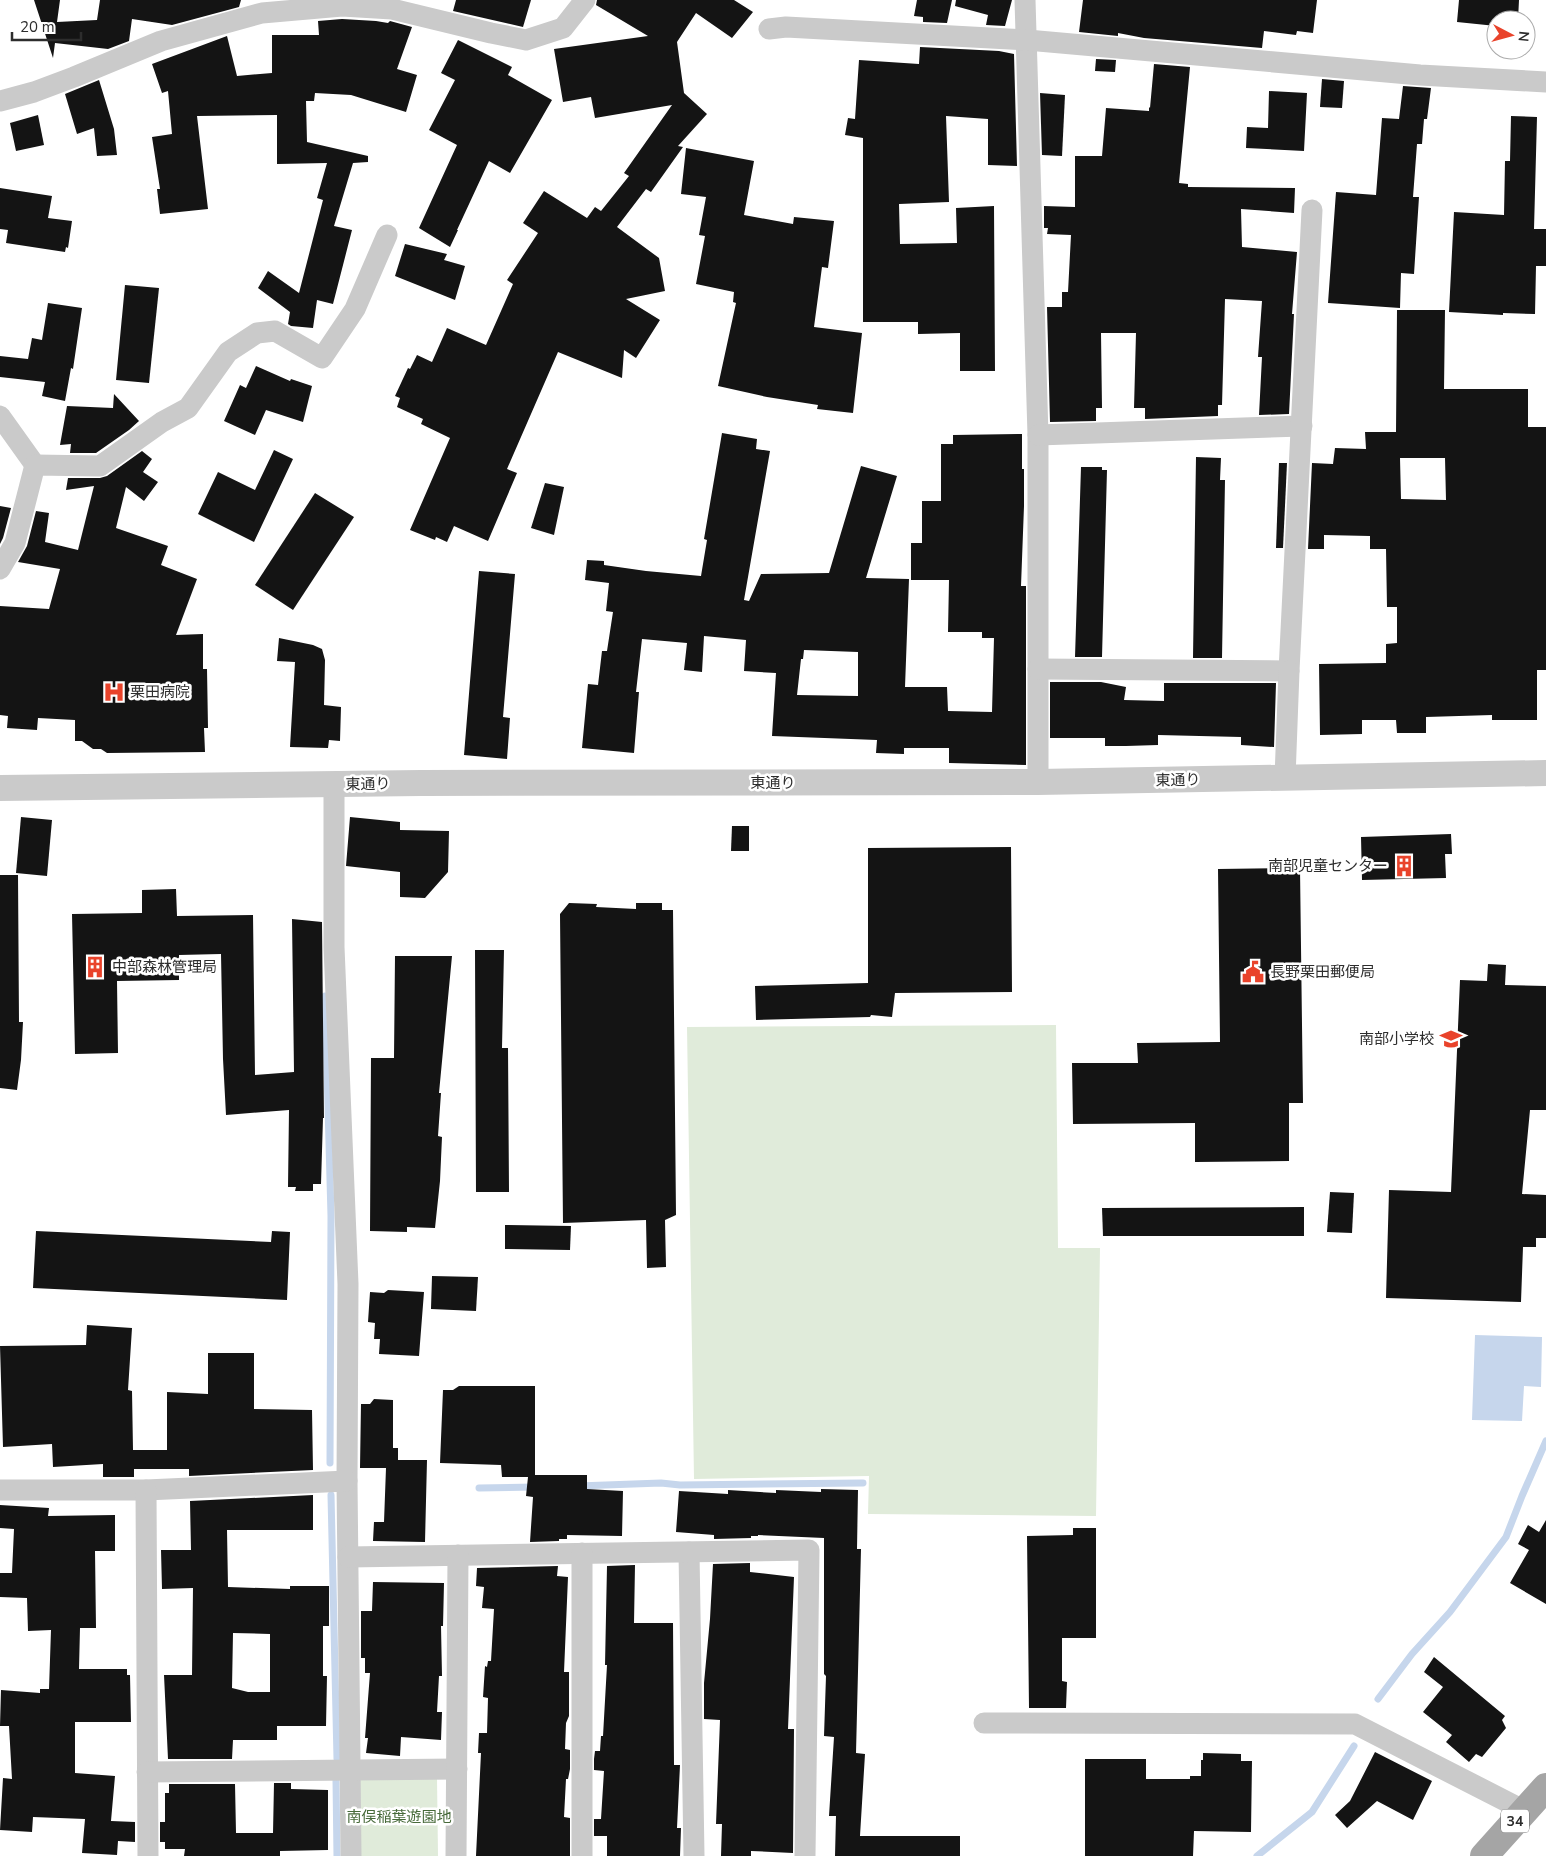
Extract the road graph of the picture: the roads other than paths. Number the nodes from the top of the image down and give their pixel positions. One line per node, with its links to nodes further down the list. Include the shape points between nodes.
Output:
1 (585, 0): 6 (street, via 563,28 526,40 392,9 342,6 262,13 161,41 34,92)
2 (1025, 0): 4 (street)
3 (770, 29): 4 (street, via 786,27)
4 (1027, 40): 5 (street, via 1410,74); 11 (street)
5 (1546, 82)
6 (0, 101)
7 (1312, 210): 10 (street)
8 (387, 235): 12 (street, via 355,309 322,358 275,331 257,333 228,352 188,408 162,422 100,466)
9 (0, 416): 12 (street)
10 (1302, 426): 11 (street); 15 (street)
11 (1038, 435): 14 (street)
12 (35, 465): 13 (street, via 15,543)
13 (0, 569)
14 (1038, 669): 15 (street); 18 (street)
15 (1289, 671): 17 (street)
16 (1546, 773): 17 (street, 東通り)
17 (1285, 778): 18 (street, 東通り)
18 (1038, 782): 19 (street, 東通り)
19 (334, 785): 20 (street, 東通り); 21 (street, via 334,947 348,1284)
20 (0, 788)
21 (347, 1481): 23 (street); 27 (street)
22 (0, 1490): 23 (street)
23 (146, 1490): 31 (street)
24 (689, 1552): 25 (street); 38 (street); 39 (street, via 808,1550)
25 (582, 1554): 26 (street); 37 (street)
26 (458, 1555): 27 (street); 29 (street)
27 (348, 1557): 30 (street)
28 (984, 1723): 33 (street, via 1355,1724)
29 (457, 1769): 30 (street); 36 (street)
30 (349, 1770): 31 (street); 35 (street)
31 (147, 1772): 34 (street)
32 (1546, 1787): 33 (main road, 34)
33 (1524, 1811): 40 (main road, 34)
34 (148, 1856)
35 (351, 1856)
36 (456, 1856)
37 (582, 1856)
38 (694, 1856)
39 (805, 1856)
40 (1484, 1856)

